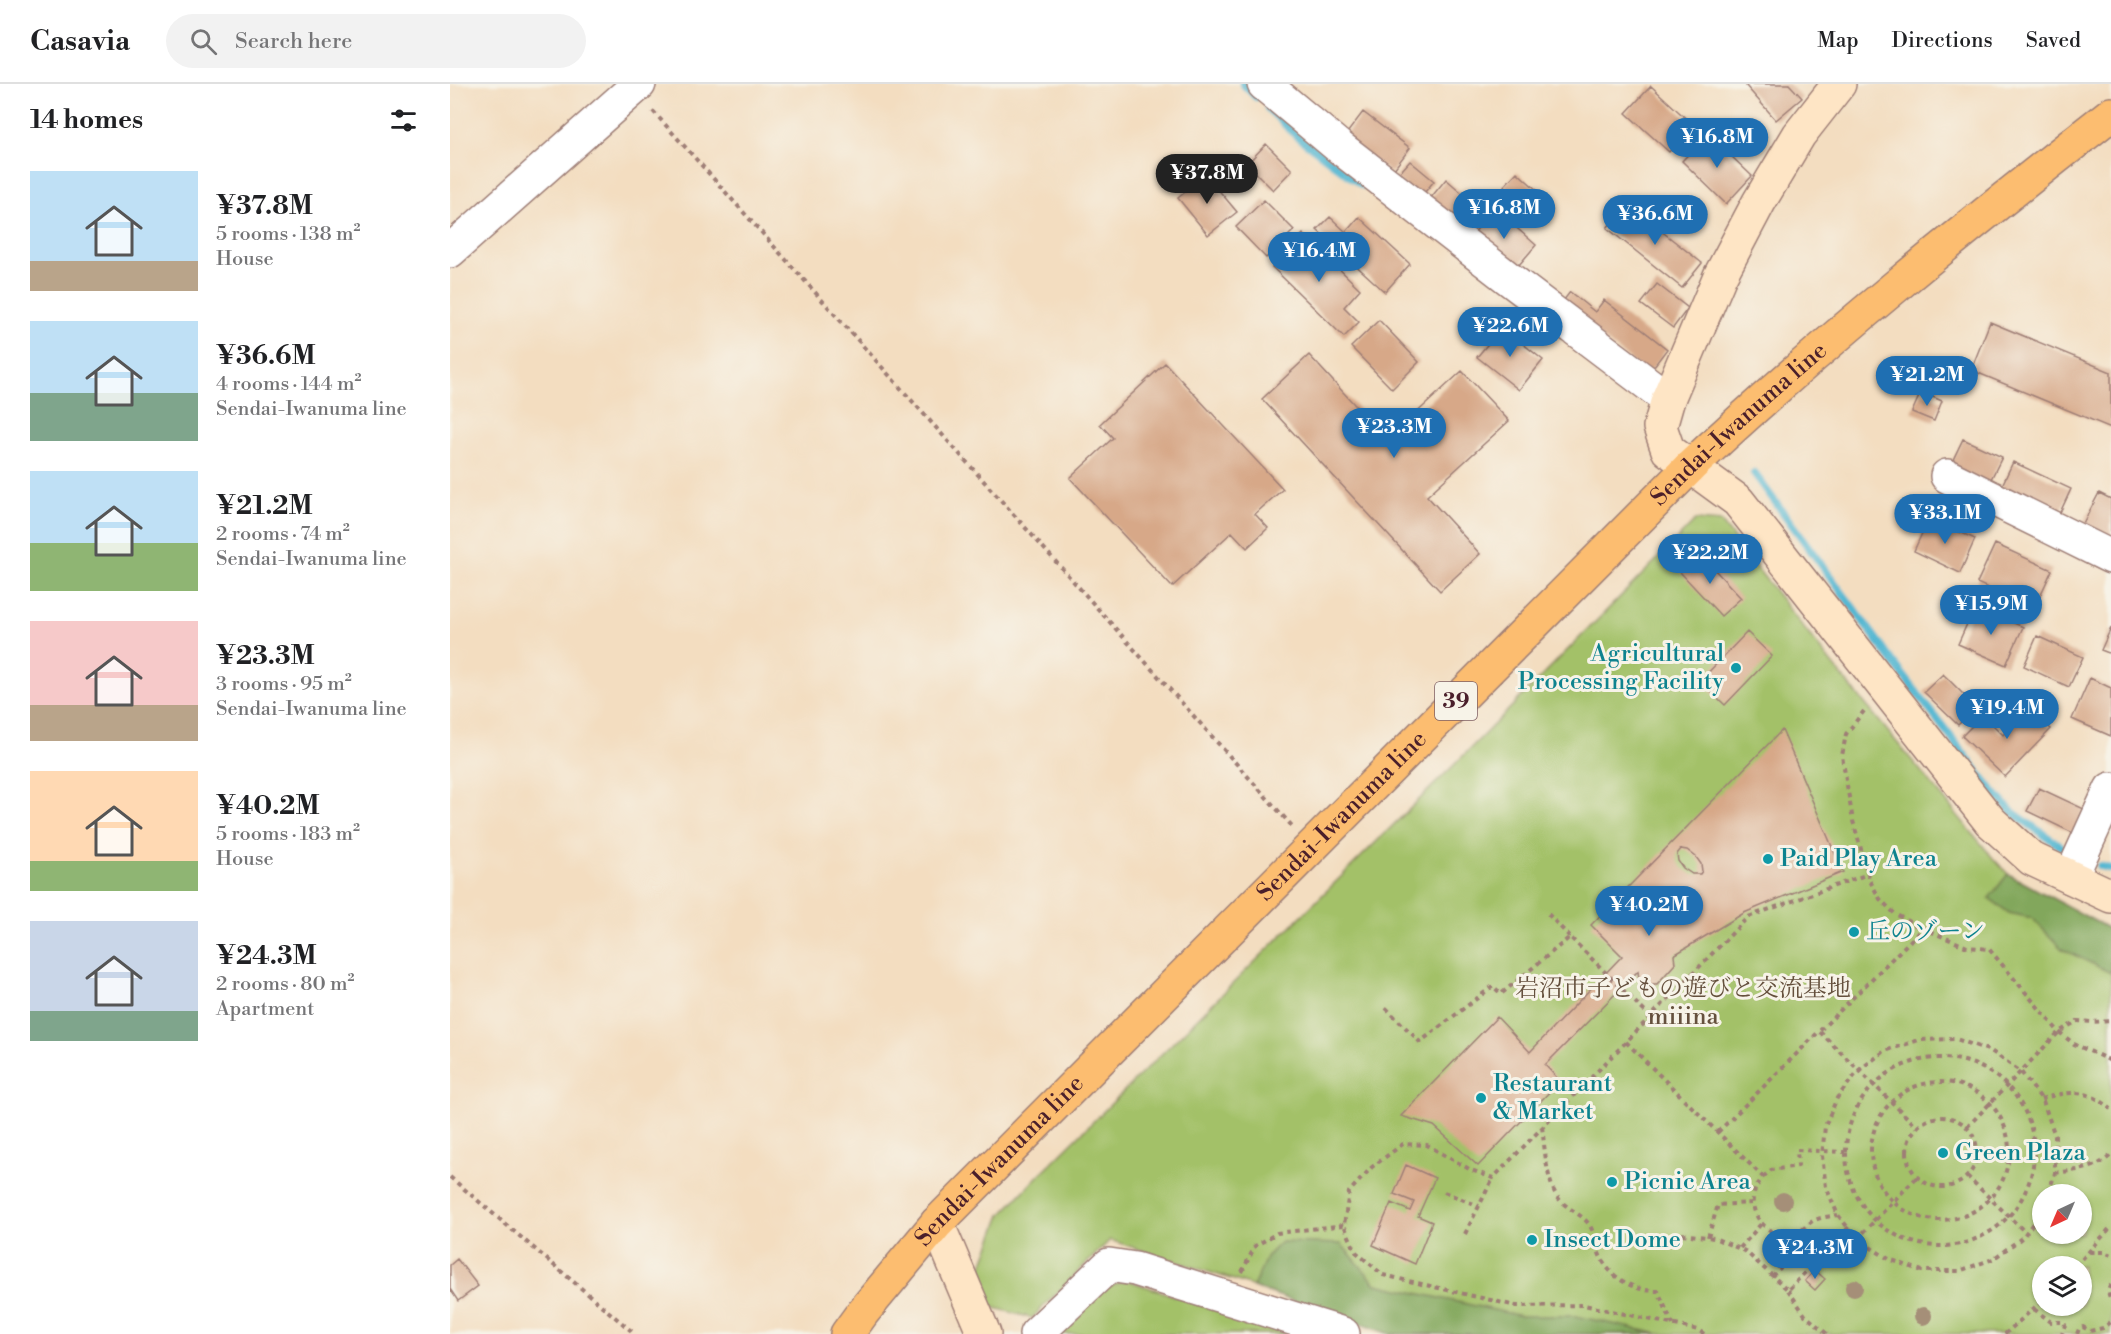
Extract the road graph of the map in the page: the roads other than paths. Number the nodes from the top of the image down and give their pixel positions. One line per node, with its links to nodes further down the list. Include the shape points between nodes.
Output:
1 (1264, 84): 6 (street, via 1498,271)
2 (1839, 84): 6 (street, via 1799,135 1719,276)
3 (636, 87): 5 (street)
4 (2111, 114): 7 (main road, Sendai-Iwanuma line / 39, via 1955,237)
5 (450, 251)
6 (1668, 399): 7 (street, via 1660,428 1668,450)
7 (1691, 466): 11 (street, via 1737,501 1990,821 2032,859); 13 (main road, Sendai-Iwanuma line / 39)
8 (1947, 476): 9 (street)
9 (2111, 557)
10 (2111, 789): 11 (street)
11 (2071, 877): 12 (street)
12 (2111, 896)
13 (938, 1223): 14 (main road, Sendai-Iwanuma line / 39); 15 (street)
14 (847, 1334)
15 (984, 1334)
16 (1036, 1334): 17 (street, via 1109,1264)
17 (1343, 1334)

